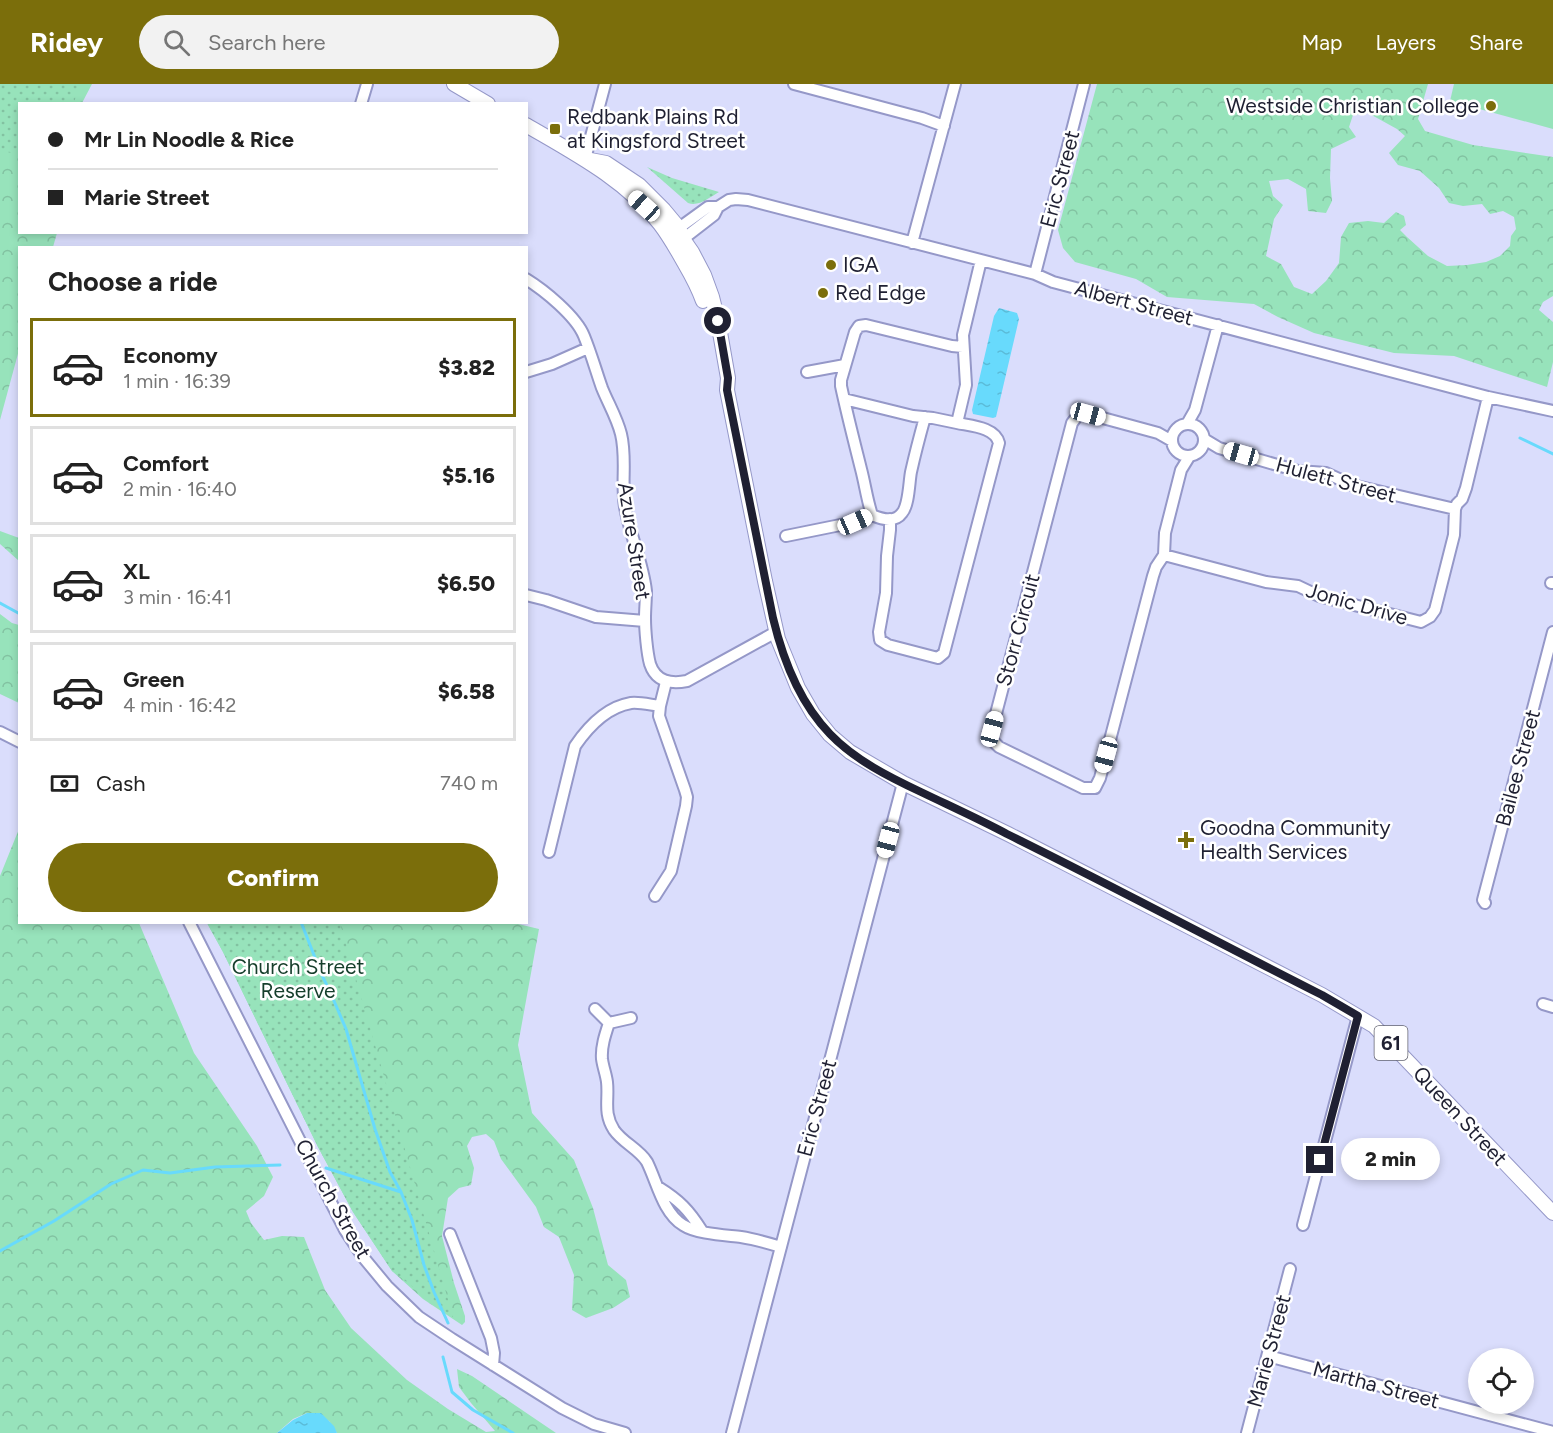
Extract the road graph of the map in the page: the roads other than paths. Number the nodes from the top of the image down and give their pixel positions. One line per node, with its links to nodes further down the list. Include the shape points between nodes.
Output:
1 (367, 84): 8 (street)
2 (605, 84): 12 (street)
3 (794, 84): 7 (street)
4 (955, 84): 11 (street)
5 (1084, 84): 16 (street, Eric Street)
6 (462, 86): 9 (main road)
7 (834, 89): 11 (street)
8 (362, 102)
9 (485, 102)
10 (528, 126): 12 (main road, Queen Street / 61)
11 (944, 126): 14 (street)
12 (585, 159): 13 (main road, Queen Street / 61, via 606,163 639,185 664,210)
13 (678, 236): 14 (street, Albert Street, via 708,207 736,199); 40 (main road, Queen Street / 61, via 696,280 721,380 727,390)
14 (912, 243): 15 (street, Albert Street)
15 (981, 260): 16 (street, Albert Street); 19 (street)
16 (1035, 274): 18 (street, Albert Street)
17 (528, 280): 20 (street, Azure Street, via 574,320)
18 (1218, 325): 24 (street, Albert Street); 29 (street)
19 (963, 347): 21 (street, via 859,326); 28 (street, via 966,384)
20 (588, 348): 22 (street); 39 (street, Azure Street, via 621,435 622,492 646,591)
21 (845, 365): 23 (street); 25 (street, via 841,380)
22 (528, 371)
23 (807, 372)
24 (1488, 397): 26 (street, Albert Street); 33 (street, Jonic Drive, via 1467,488)
25 (844, 399): 27 (street); 34 (street)
26 (1553, 411)
27 (925, 417): 28 (street); 35 (street, via 903,513)
28 (957, 423): 35 (street, via 992,432 999,443 944,653 938,658 880,640)
29 (1192, 425): 30 (street, via 1182,425); 31 (street, via 1200,430)
30 (1174, 436): 32 (street, via 1173,446); 37 (street, Storr Circuit, via 1088,414 1078,415 1072,423 992,729 992,740 999,747 1083,788 1095,788 1153,576)
31 (1203, 444): 32 (street, via 1194,455); 33 (street, Hulett Street)
32 (1184, 455): 37 (street, Storr Circuit, via 1165,533)
33 (1455, 509): 37 (street, Jonic Drive, via 1454,535 1435,610 1421,622 1319,596 1298,586 1266,582)
34 (872, 515): 35 (street); 36 (street)
35 (890, 519)
36 (786, 536)
37 (1164, 555)
38 (528, 596): 39 (street, via 596,617)
39 (645, 621): 43 (street, Azure Street, via 651,665)
40 (776, 632): 43 (street, via 687,681); 47 (main road, Queen Street / 61, via 798,688 830,735 850,752)
41 (1553, 632): 42 (street, Bailee Street)
42 (1548, 673): 50 (street, Bailee Street)
43 (666, 682): 44 (street)
44 (660, 706): 48 (street, via 632,703 611,710 585,731 575,746); 49 (street, via 661,723 687,797 670,871)
45 (0, 732): 46 (street)
46 (18, 741)
47 (903, 783): 53 (main road, Queen Street / 61); 61 (street, Eric Street)
48 (549, 852)
49 (655, 896)
50 (1485, 903)
51 (190, 924): 64 (street, Church Street, via 345,1230 363,1257 419,1317)
52 (595, 1009): 55 (street)
53 (1358, 1016): 57 (main road, Queen Street / 61, via 1387,1038); 58 (street)
54 (631, 1018): 55 (street)
55 (609, 1023): 56 (street, via 602,1057 609,1122 643,1156)
56 (658, 1186): 59 (street, via 686,1207); 59 (street, via 675,1218 684,1226)
57 (1553, 1213)
58 (1303, 1225)
59 (702, 1231): 61 (street)
60 (450, 1234): 64 (street, via 491,1338)
61 (781, 1247): 67 (street, Eric Street)
62 (1290, 1269): 63 (street, Marie Street)
63 (1268, 1356): 65 (street, Martha Street); 68 (street, Marie Street)
64 (493, 1365): 66 (street, Church Street, via 562,1408)
65 (1553, 1432)
66 (624, 1433)
67 (732, 1433)
68 (1247, 1433)

